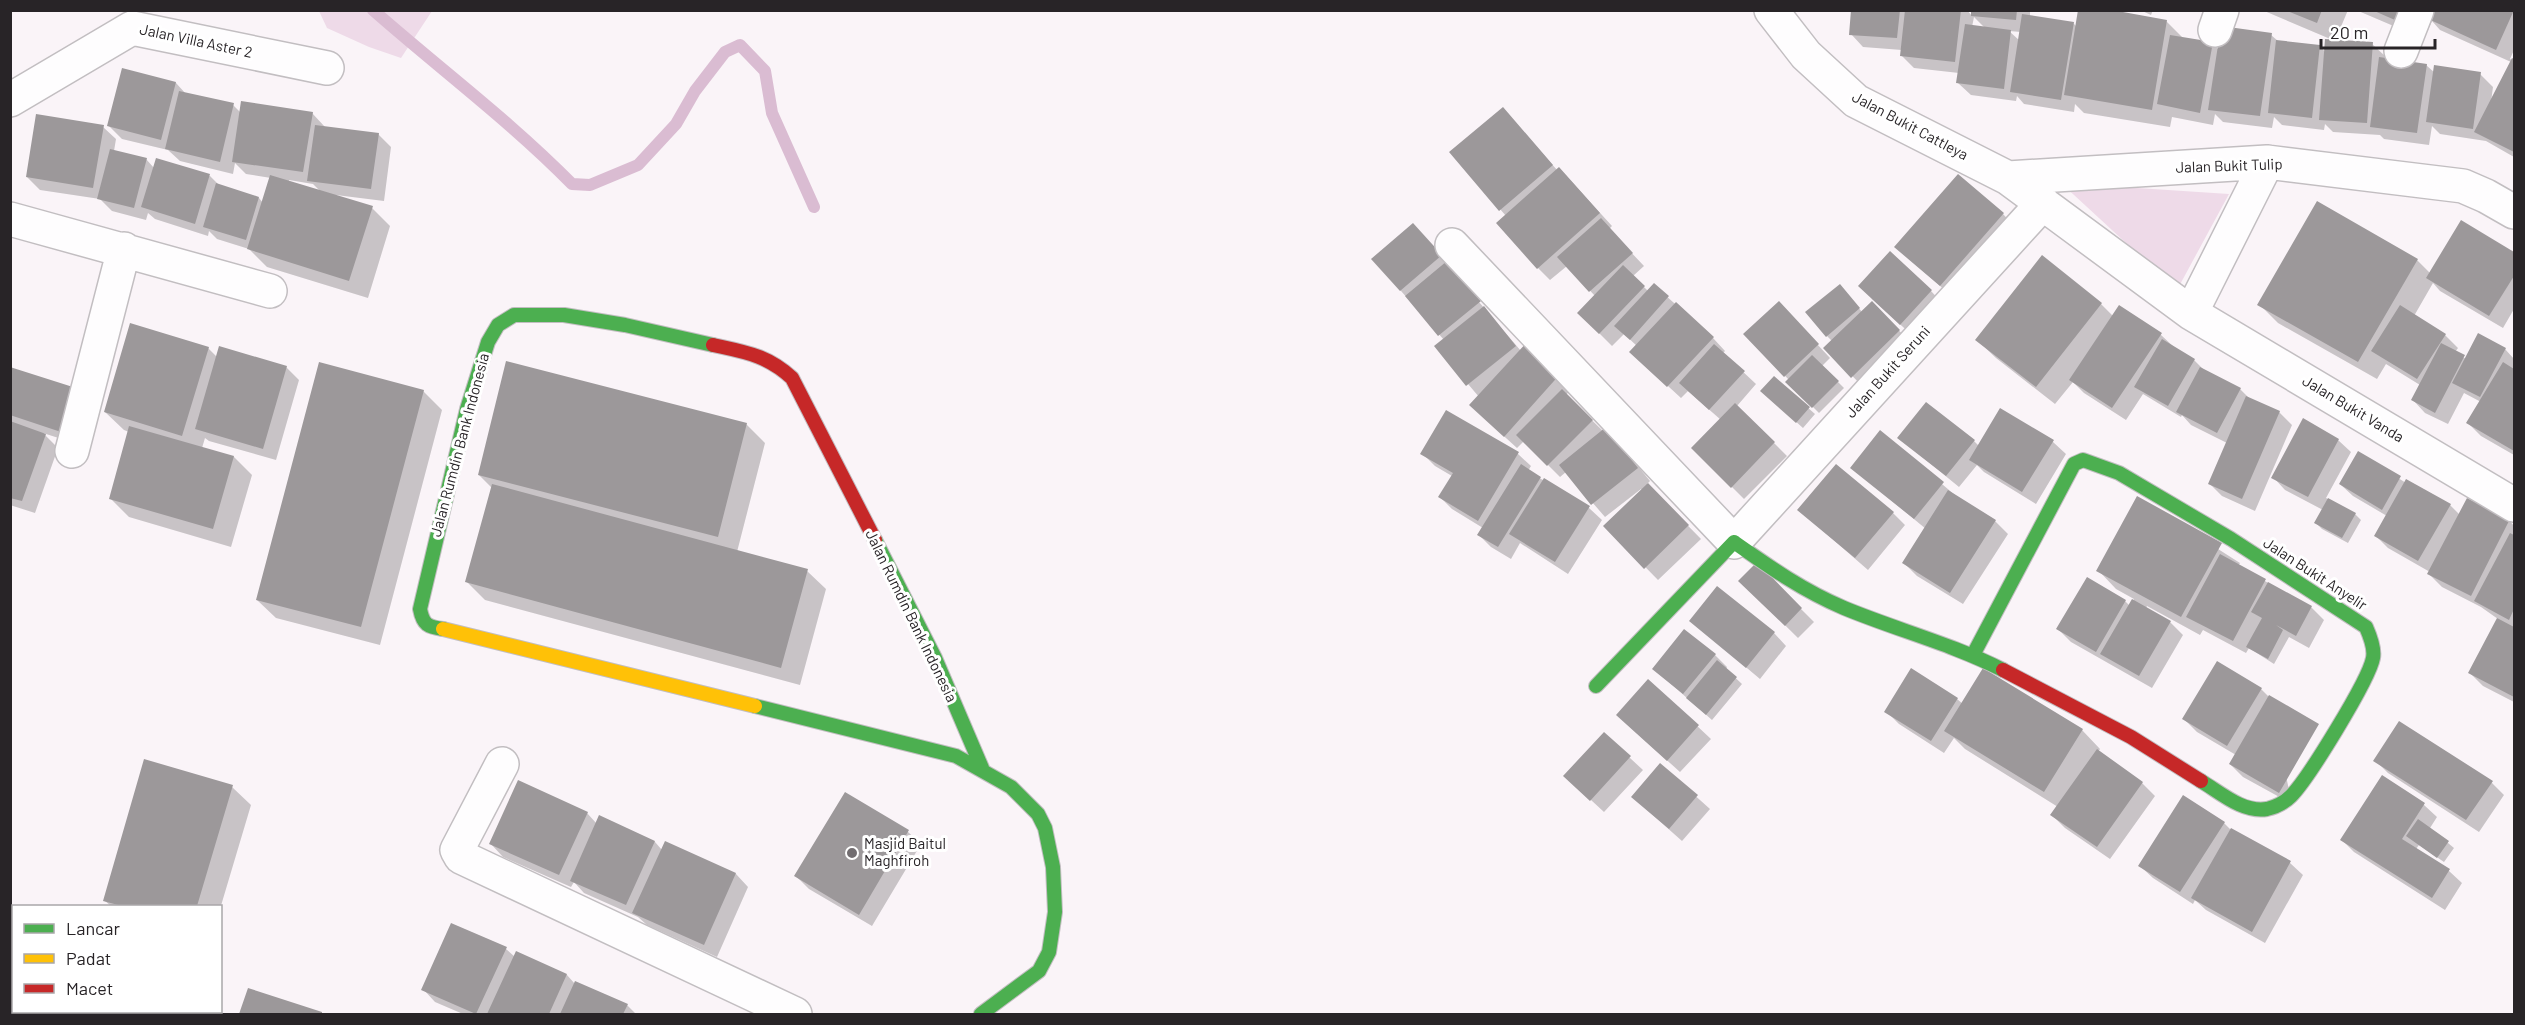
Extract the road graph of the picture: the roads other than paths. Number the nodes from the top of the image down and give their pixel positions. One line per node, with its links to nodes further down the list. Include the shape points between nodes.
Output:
1 (1771, 10): 7 (street, Jalan Bukit Cattleya, via 1806,55 1856,101)
2 (2417, 10): 3 (street)
3 (2401, 51)
4 (327, 68): 5 (street, Jalan Villa Aster 2, via 132,28)
5 (10, 100)
6 (2267, 162): 7 (street, Jalan Bukit Tulip); 9 (street, Jalan Bukit Tulip, via 2463,186); 14 (street)
7 (2008, 178): 8 (street, Jalan Bukit Vanda)
8 (2043, 203): 14 (street, Jalan Bukit Vanda); 17 (street, Jalan Bukit Seruni)
9 (2514, 212)
10 (10, 219): 12 (street)
11 (1452, 245): 17 (street)
12 (124, 249): 13 (street); 15 (street)
13 (270, 291)
14 (2191, 313): 16 (street, Jalan Bukit Vanda)
15 (72, 451)
16 (2514, 505)
17 (1734, 542): 18 (street, Jalan Bukit Anyelir, via 1792,583 1845,608); 19 (street, Jalan Bukit Seruni)
18 (1973, 655): 18 (street, Jalan Bukit Anyelir, via 2074,464 2083,460 2129,478 2366,627 2373,660 2361,688 2291,796 2272,808 2257,811 2240,805 2131,737)
19 (1596, 686)
20 (502, 764): 22 (street, via 457,850 461,857)
21 (982, 768): 21 (street, Jalan Rumdin Bank Indonesia, via 956,756 429,627 422,621 420,609 467,409 488,342 498,325 514,315 564,315 744,352 777,364 792,378 935,658); 23 (street, Jalan Rumdin Bank Indonesia, via 1009,786 1038,814 1050,848 1056,907 1053,938 1042,968)
22 (795, 1014)
23 (981, 1014)

